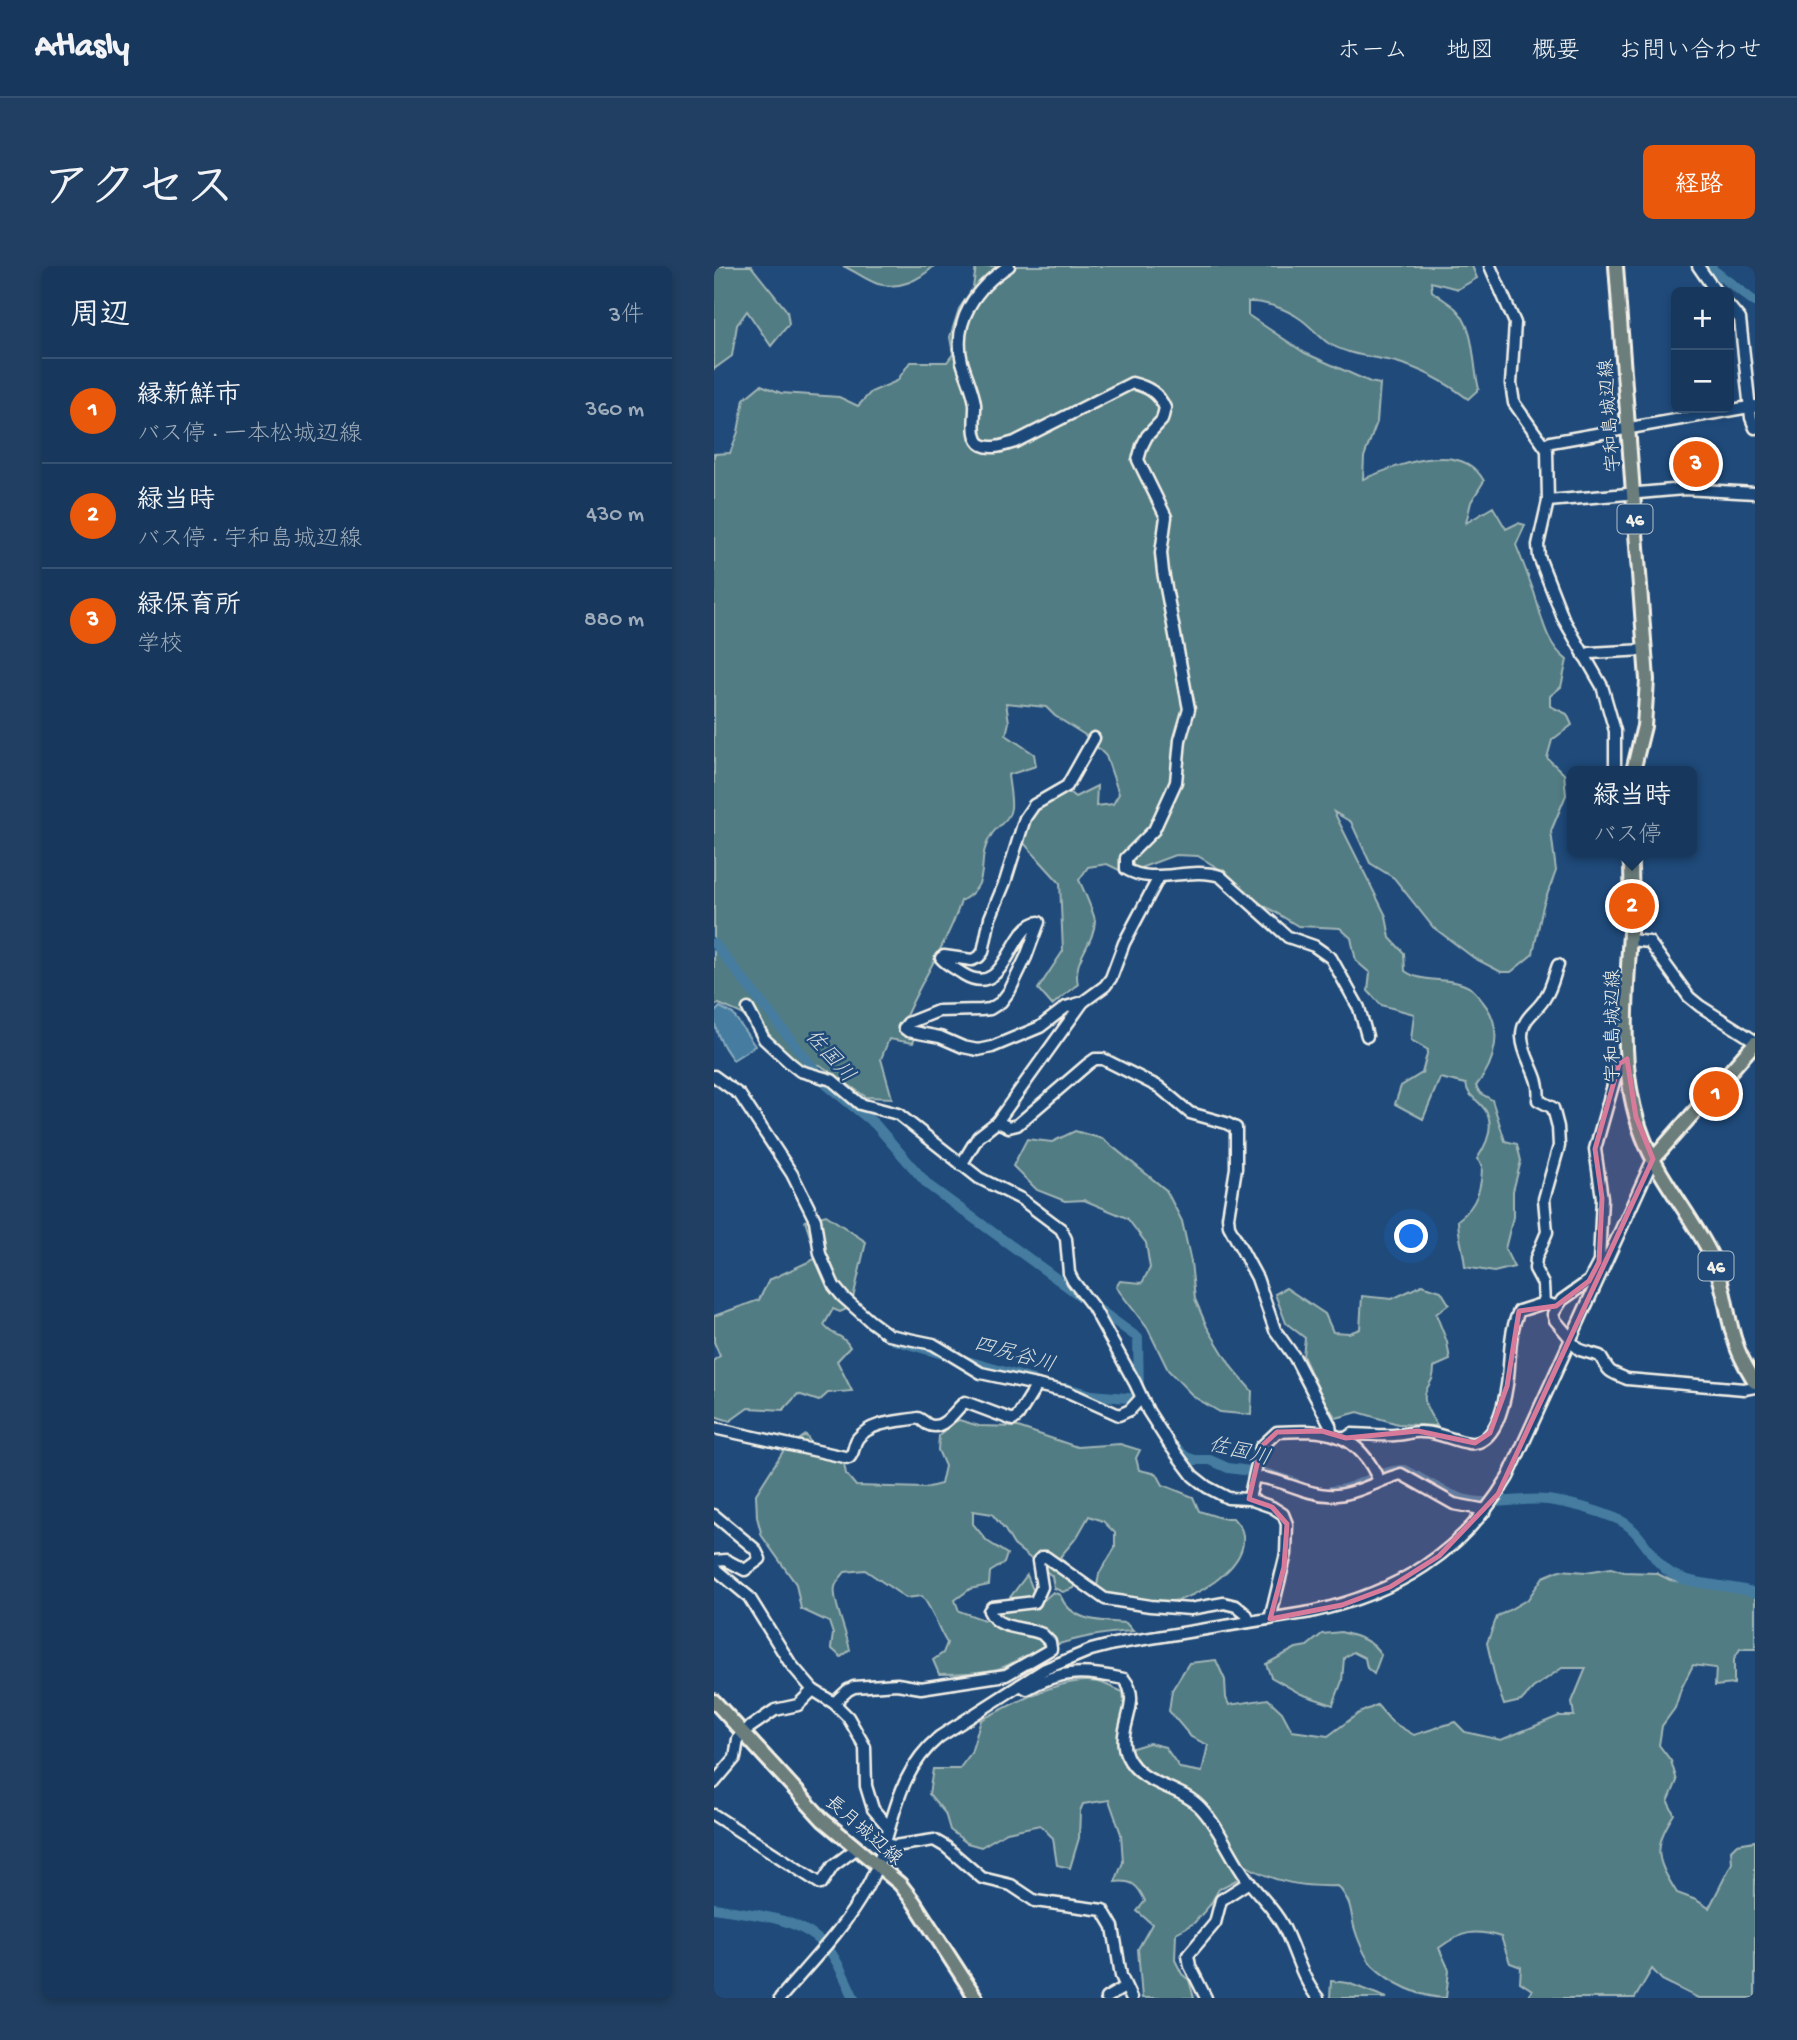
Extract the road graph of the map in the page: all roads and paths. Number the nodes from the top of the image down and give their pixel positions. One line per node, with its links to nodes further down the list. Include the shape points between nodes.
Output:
1 (1009, 266): 20 (street, via 973,298 962,326 959,344 974,394 978,442 994,447 1014,442 1132,383 1155,392 1165,408 1138,460 1166,517 1163,572 1189,709 1176,782 1154,830 1125,864 1132,873)
2 (1490, 266): 10 (street, via 1516,330 1511,395)
3 (1616, 266): 9 (main road, 宇和島城辺線 / 46)
4 (1698, 266): 5 (street)
5 (1713, 287)
6 (1734, 312): 7 (street, via 1740,319)
7 (1752, 407): 8 (street); 9 (street)
8 (1755, 428)
9 (1629, 430): 10 (street); 12 (main road, 宇和島城辺線 / 46)
10 (1545, 445): 13 (street)
11 (1755, 493): 12 (street, via 1684,489)
12 (1633, 494): 13 (street); 14 (main road, 宇和島城辺線 / 46)
13 (1548, 500): 15 (street, via 1539,557)
14 (1645, 650): 15 (street); 18 (main road, 宇和島城辺線 / 46, via 1647,704)
15 (1584, 656): 17 (street, via 1602,686 1615,731)
16 (1094, 738): 23 (street, via 1067,786 1034,805 1025,818 983,952 972,960 941,958 972,979 986,980 1026,929 1039,922 1006,996 990,1009 939,1011 904,1028 978,1050 1040,1027 1066,1007)
17 (1615, 766)
18 (1634, 766)
19 (1630, 857): 21 (main road, 宇和島城辺線 / 46)
20 (1159, 877): 23 (street, via 1111,978); 25 (street, via 1190,872 1220,876 1288,937 1325,952 1352,993)
21 (1630, 940): 26 (street, via 1649,942 1689,997); 27 (main road, 宇和島城辺線 / 46)
22 (1558, 965): 32 (street, via 1547,995 1526,1019 1522,1040 1540,1088 1538,1100 1553,1108 1558,1127 1559,1146 1544,1199 1547,1232 1535,1269 1543,1284)
23 (1083, 1002): 29 (street)
24 (748, 1009): 31 (street, via 764,1039 790,1063 832,1080 860,1104 898,1114)
25 (1367, 1036)
26 (1755, 1042): 30 (main road)
27 (1627, 1059): 30 (main road, 宇和島城辺線 / 46, via 1636,1117); 33 (street, via 1619,1064 1595,1149 1602,1198 1599,1262 1589,1281)
28 (714, 1076): 35 (street, via 740,1095 792,1174 815,1220 825,1268 843,1297 889,1335 933,1344 992,1377)
29 (997, 1122): 31 (street, via 978,1137); 39 (street, via 1017,1125 1088,1064 1103,1059 1158,1087 1190,1113 1236,1128 1229,1226 1257,1278 1275,1330 1300,1368)
30 (1653, 1160): 34 (street); 36 (main road, 宇和島城辺線 / 46, via 1713,1258 1735,1343)
31 (961, 1165): 37 (street, via 1021,1199 1061,1229 1069,1273 1106,1330)
32 (1544, 1303): 33 (street); 40 (street, via 1519,1311 1514,1322 1507,1386 1495,1425 1485,1439 1475,1443 1418,1431)
33 (1556, 1306): 34 (street, via 1555,1320)
34 (1571, 1340): 36 (street, via 1580,1350 1600,1356 1609,1372 1627,1379 1744,1389); 44 (street, via 1508,1477)
35 (1037, 1385): 37 (street, via 1068,1392 1119,1415); 38 (street, via 1013,1420 965,1402 938,1426 918,1418 876,1425 857,1438 849,1458)
36 (1755, 1385)
37 (1141, 1398): 43 (street, via 1163,1437 1194,1476 1228,1498)
38 (714, 1428)
39 (1331, 1432): 40 (street); 41 (street, via 1277,1432 1261,1447)
40 (1346, 1438): 42 (street, via 1370,1462)
41 (1255, 1477): 42 (street, via 1329,1496); 43 (street)
42 (1379, 1481): 44 (street, via 1401,1474 1454,1504)
43 (1249, 1499): 48 (street, via 1283,1514 1287,1524 1284,1567)
44 (1486, 1510): 48 (street, via 1439,1556 1390,1587 1342,1605)
45 (714, 1514): 46 (street, via 755,1549 760,1559 745,1570 726,1560)
46 (714, 1561)
47 (714, 1568): 51 (street, via 749,1597 790,1664)
48 (1270, 1619): 49 (street)
49 (1248, 1622): 50 (street, via 1091,1650); 53 (street, via 1236,1606 1224,1603 1190,1609 1105,1599 1042,1557 1038,1561 1041,1593 1035,1602 1000,1605 989,1611 1006,1626 1042,1634 1051,1649 1006,1675 921,1688 897,1684 854,1687)
50 (1020, 1685): 57 (street, via 926,1748 901,1787); 61 (street, via 1027,1689 1057,1675 1080,1672 1124,1679 1132,1700 1124,1748 1128,1758 1146,1777 1199,1807)
51 (813, 1690): 53 (street); 54 (street, via 798,1705 775,1710)
52 (714, 1701): 54 (main road, 長月城辺線)
53 (834, 1703): 57 (street, via 865,1747 866,1786 876,1815)
54 (743, 1732): 55 (street, via 735,1758); 59 (main road, 長月城辺線, via 807,1805)
55 (714, 1783)
56 (714, 1815): 59 (street, via 821,1884 833,1866)
57 (889, 1828): 58 (street)
58 (884, 1844): 60 (street); 62 (street, via 934,1840 982,1878 1011,1885 1035,1901 1102,1910 1113,1927)
59 (857, 1848): 60 (main road, 長月城辺線)
60 (877, 1864): 63 (street, via 852,1913); 64 (main road, 長月城辺線, via 914,1902)
61 (1249, 1882): 67 (street, via 1221,1900 1215,1923 1188,1955); 68 (street, via 1274,1909)
62 (1125, 1987): 65 (street); 66 (street)
63 (780, 1998)
64 (976, 1998)
65 (1106, 1998)
66 (1131, 1998)
67 (1206, 1998)
68 (1318, 1998)

